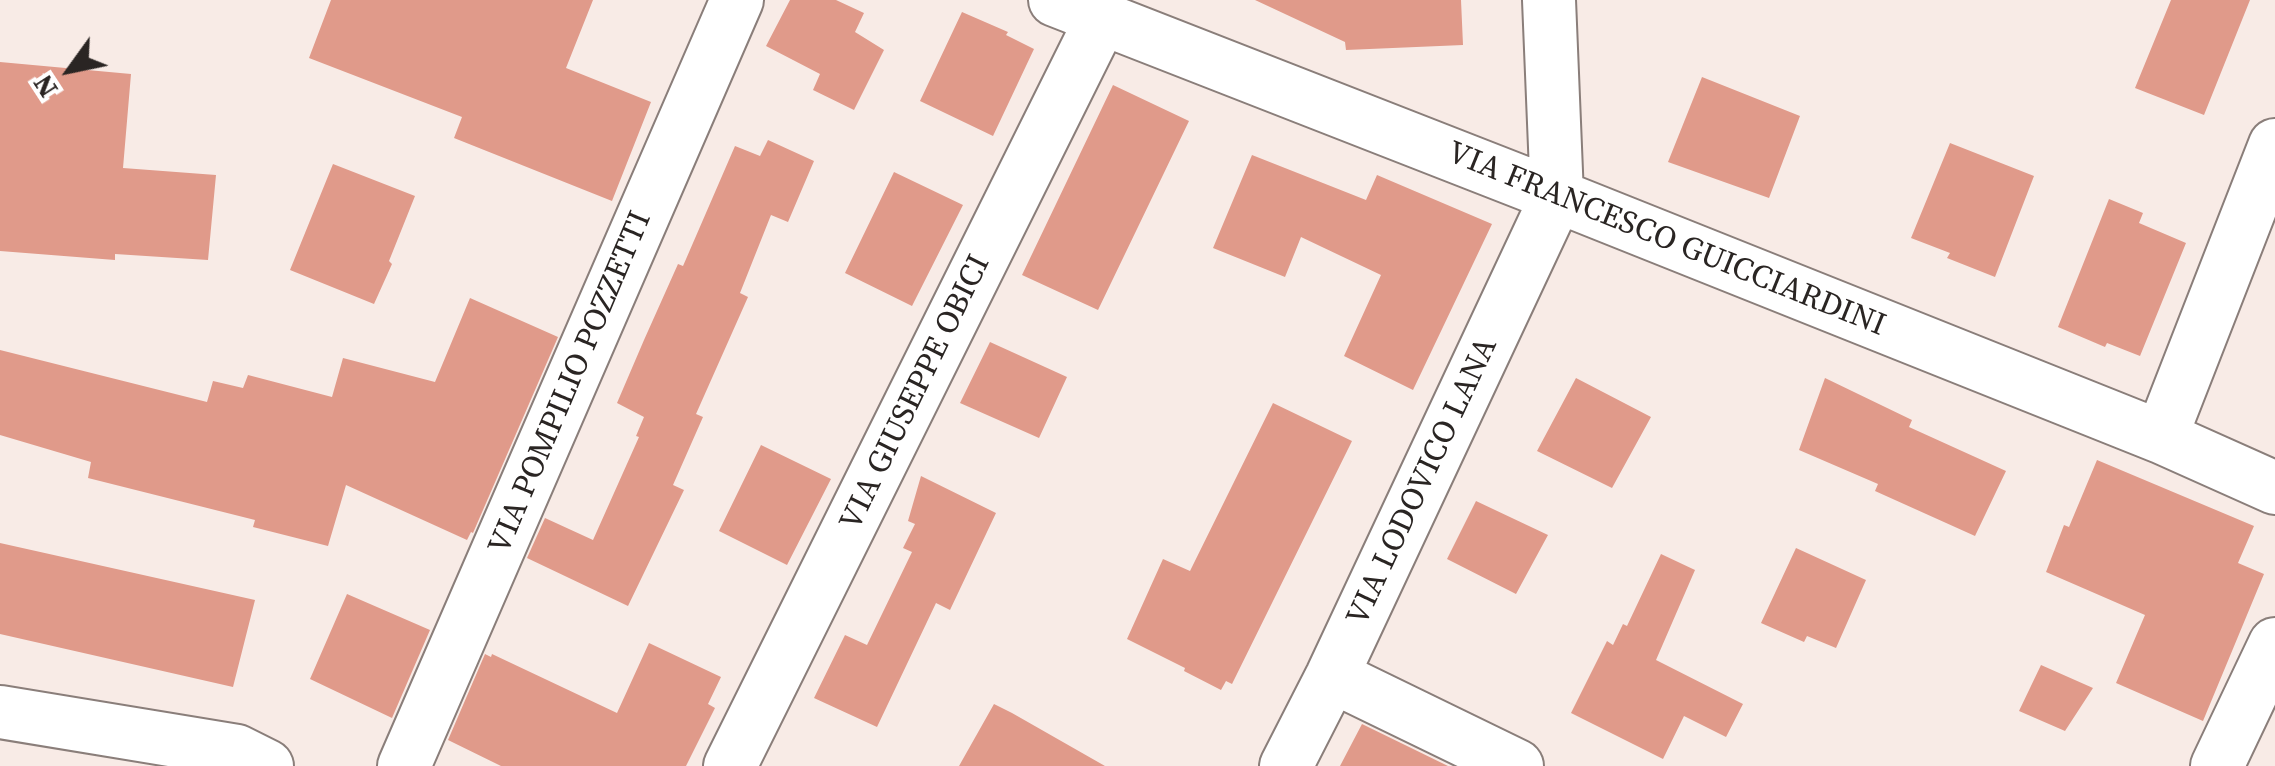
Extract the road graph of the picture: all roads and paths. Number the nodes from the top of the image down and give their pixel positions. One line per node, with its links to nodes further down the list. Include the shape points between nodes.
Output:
1 (737, 0): 12 (street, VIA POMPILIO POZZETTI)
2 (1549, 0): 5 (street)
3 (1078, 10): 5 (street, VIA FRANCESCO GUICCIARDINI); 13 (street, VIA GIUSEPPE OBICI)
4 (2275, 145): 6 (street)
5 (1558, 196): 6 (street, VIA FRANCESCO GUICCIARDINI); 9 (street, VIA LODOVICO LANA)
6 (2161, 436): 7 (street, VIA FRANCESCO GUICCIARDINI)
7 (2275, 488)
8 (2275, 644): 16 (street)
9 (1332, 676): 14 (street, VIA LODOVICO LANA); 15 (street)
10 (0, 712): 11 (street, via 237,751)
11 (267, 766)
12 (404, 766)
13 (730, 766)
14 (1286, 766)
15 (1517, 766)
16 (2217, 766)

